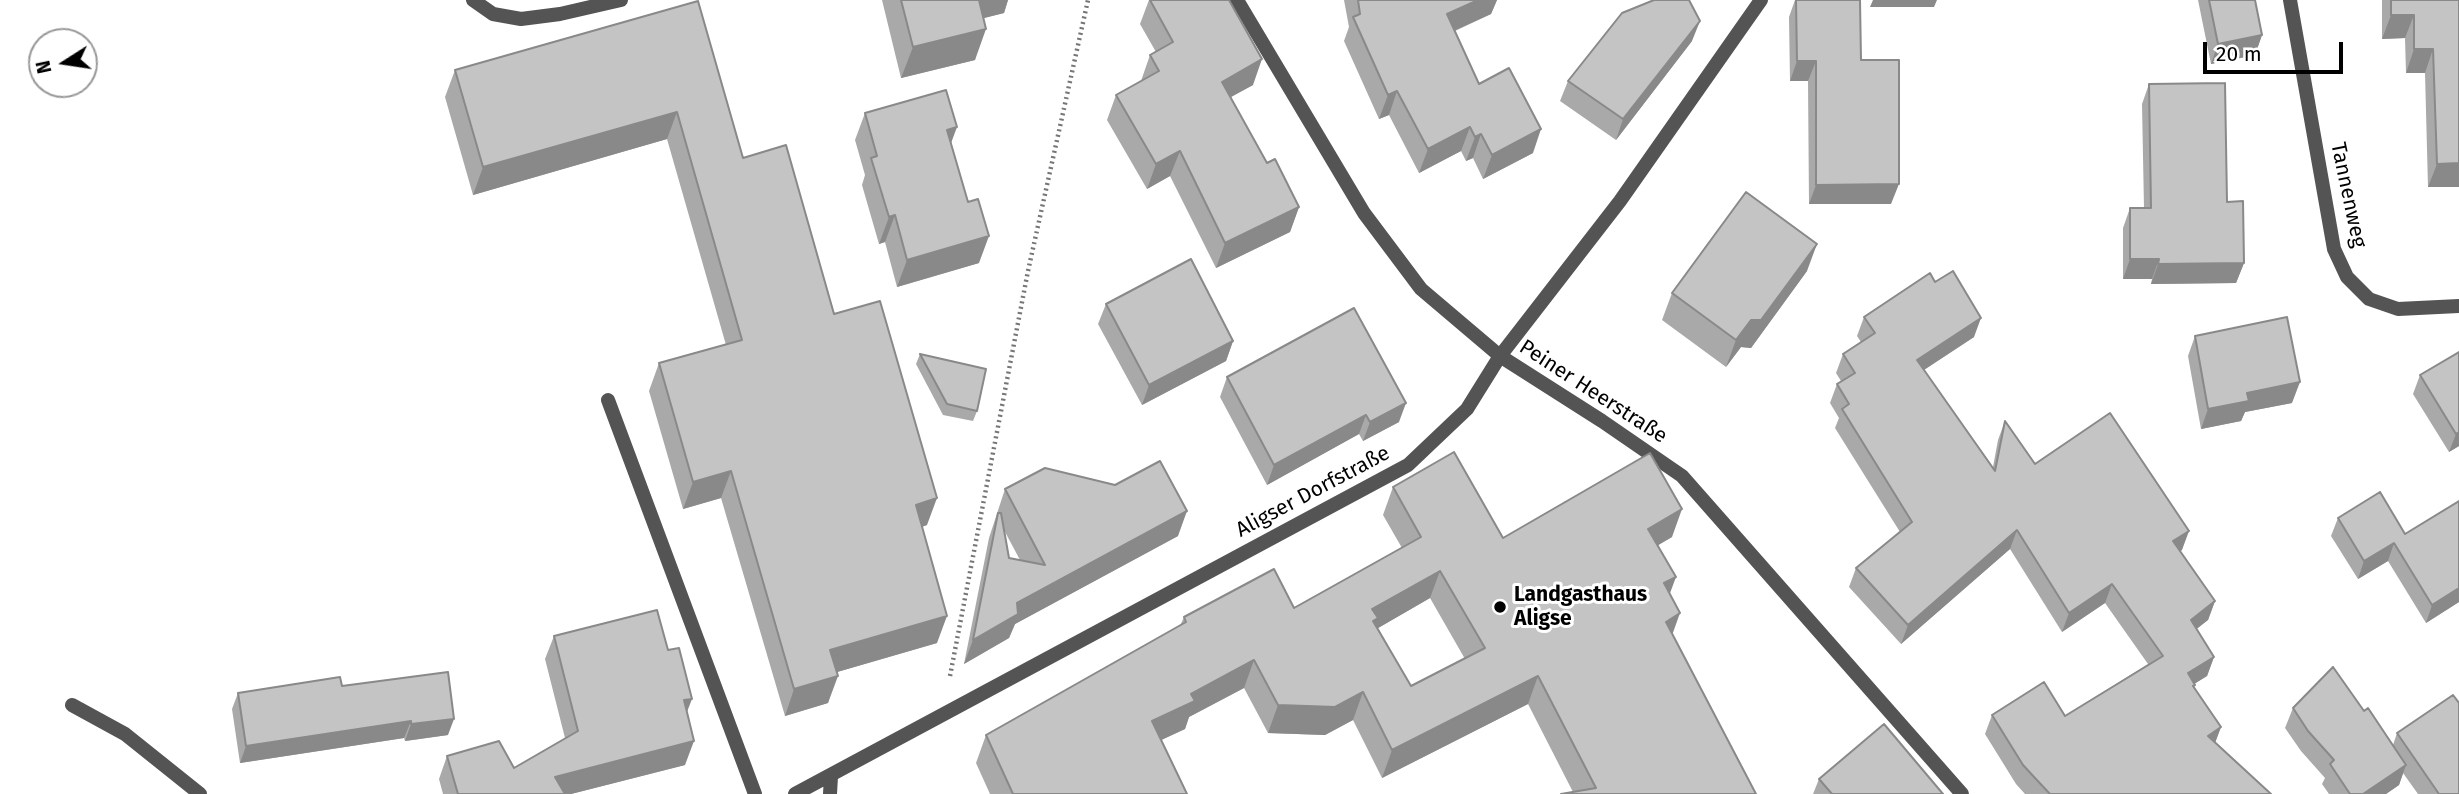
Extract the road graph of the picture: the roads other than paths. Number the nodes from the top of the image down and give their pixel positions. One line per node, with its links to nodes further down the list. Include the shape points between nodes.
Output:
1 (473, 0): 2 (street, via 493,14 521,19)
2 (621, 0)
3 (1237, 0): 7 (street, Peiner Heerstraße, via 1364,214 1421,289)
4 (1761, 0): 7 (street, Aligser Dorfstraße, via 1620,201)
5 (2290, 0): 6 (street, Tannenweg, via 2334,250 2347,277 2369,299 2398,309)
6 (2459, 306)
7 (1500, 356): 10 (street, Aligser Dorfstraße, via 1467,409 1408,465); 15 (street, Peiner Heerstraße, via 1682,476)
8 (608, 400): 12 (street)
9 (72, 705): 11 (street, via 125,734)
10 (831, 775): 13 (street, Aligser Dorfstraße); 14 (street)
11 (200, 794)
12 (755, 794)
13 (795, 794)
14 (830, 794)
15 (1962, 794)

